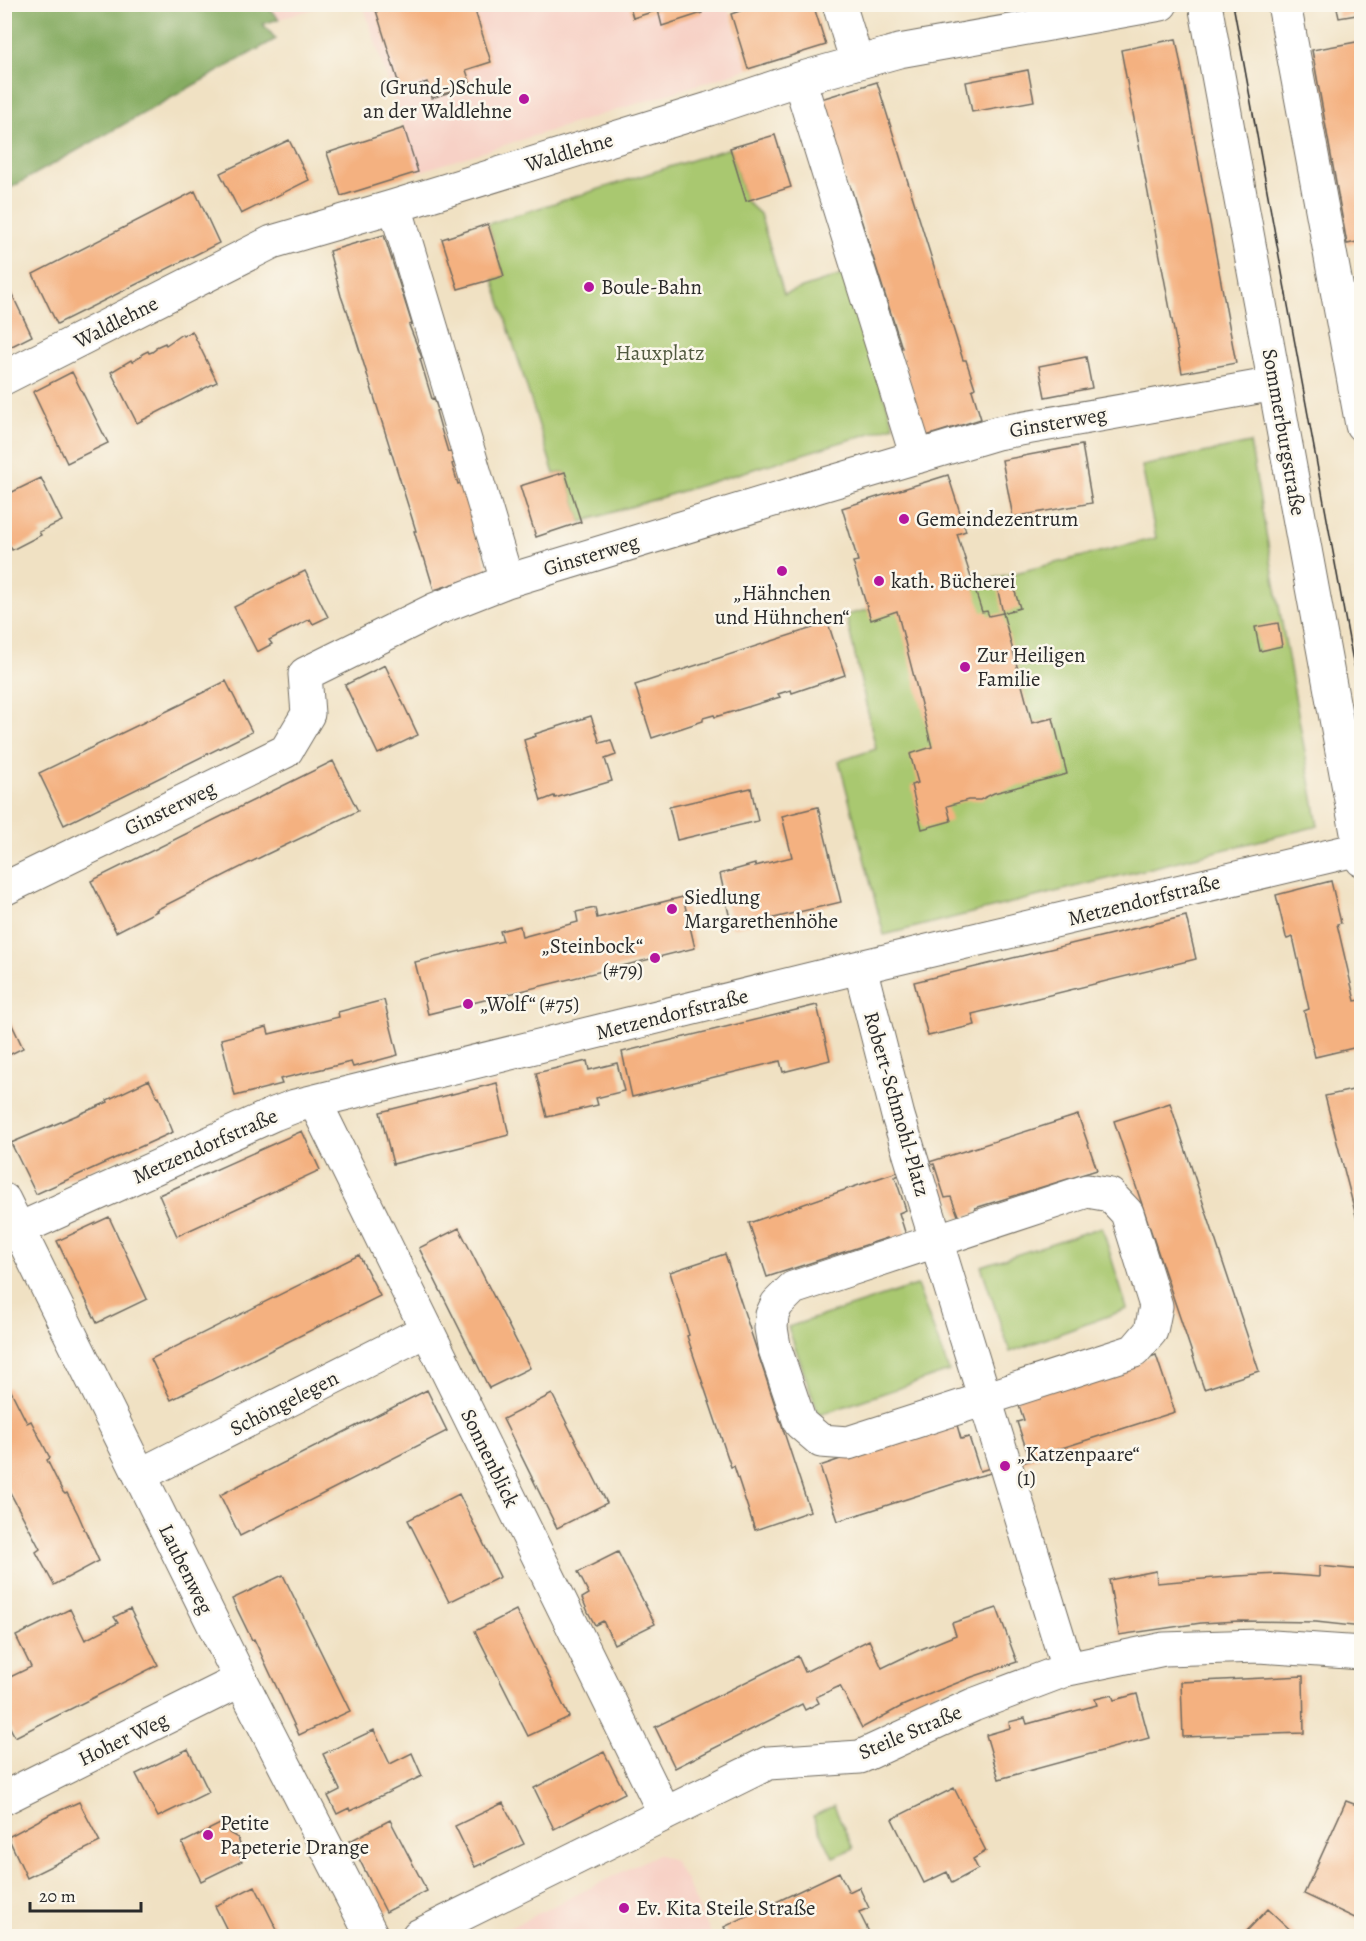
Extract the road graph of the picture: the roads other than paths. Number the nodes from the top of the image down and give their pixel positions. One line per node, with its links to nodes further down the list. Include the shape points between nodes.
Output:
1 (839, 4): 5 (street)
2 (1161, 4): 5 (street, Waldlehne)
3 (1205, 4): 9 (street, Sommerburgstraße)
4 (1284, 4): 10 (street)
5 (857, 62): 6 (street, Waldlehne)
6 (799, 79): 7 (street, Waldlehne); 11 (street)
7 (395, 206): 8 (street, Waldlehne, via 272,242); 12 (street)
8 (4, 378)
9 (1275, 384): 11 (street, Ginsterweg, via 997,433); 13 (street, Sommerburgstraße)
10 (1362, 425)
11 (916, 457): 12 (street, Ginsterweg)
12 (507, 581): 14 (street, Ginsterweg, via 436,609 305,674 308,714 286,751)
13 (1360, 854): 15 (street, Metzendorfstraße)
14 (4, 889)
15 (860, 967): 16 (street, Metzendorfstraße); 19 (street, Robert-Schmohl-Platz, via 898,1116)
16 (315, 1101): 18 (street, Metzendorfstraße, via 274,1114); 20 (street, Sonnenblick)
17 (4, 1200): 18 (street, Laubenweg)
18 (11, 1233): 22 (street, Laubenweg)
19 (936, 1240): 21 (street, Robert-Schmohl-Platz); 21 (street, via 793,1288 772,1315 774,1346 800,1423 821,1441 848,1443); 21 (street, via 1087,1191 1110,1195 1127,1213 1155,1306 1151,1331 1134,1351)
20 (427, 1330): 22 (street, Schöngelegen); 27 (street, Sonnenblick)
21 (984, 1398): 24 (street, Robert-Schmohl-Platz)
22 (140, 1475): 25 (street, Laubenweg)
23 (1362, 1653): 24 (street, Steile Straße, via 1259,1646 1164,1649)
24 (1068, 1669): 27 (street, Steile Straße, via 973,1705 860,1757 768,1763)
25 (241, 1680): 26 (street, Hoher Weg); 28 (street, Laubenweg)
26 (6, 1794)
27 (665, 1814): 29 (street, Steile Straße)
28 (372, 1936)
29 (418, 1936)

